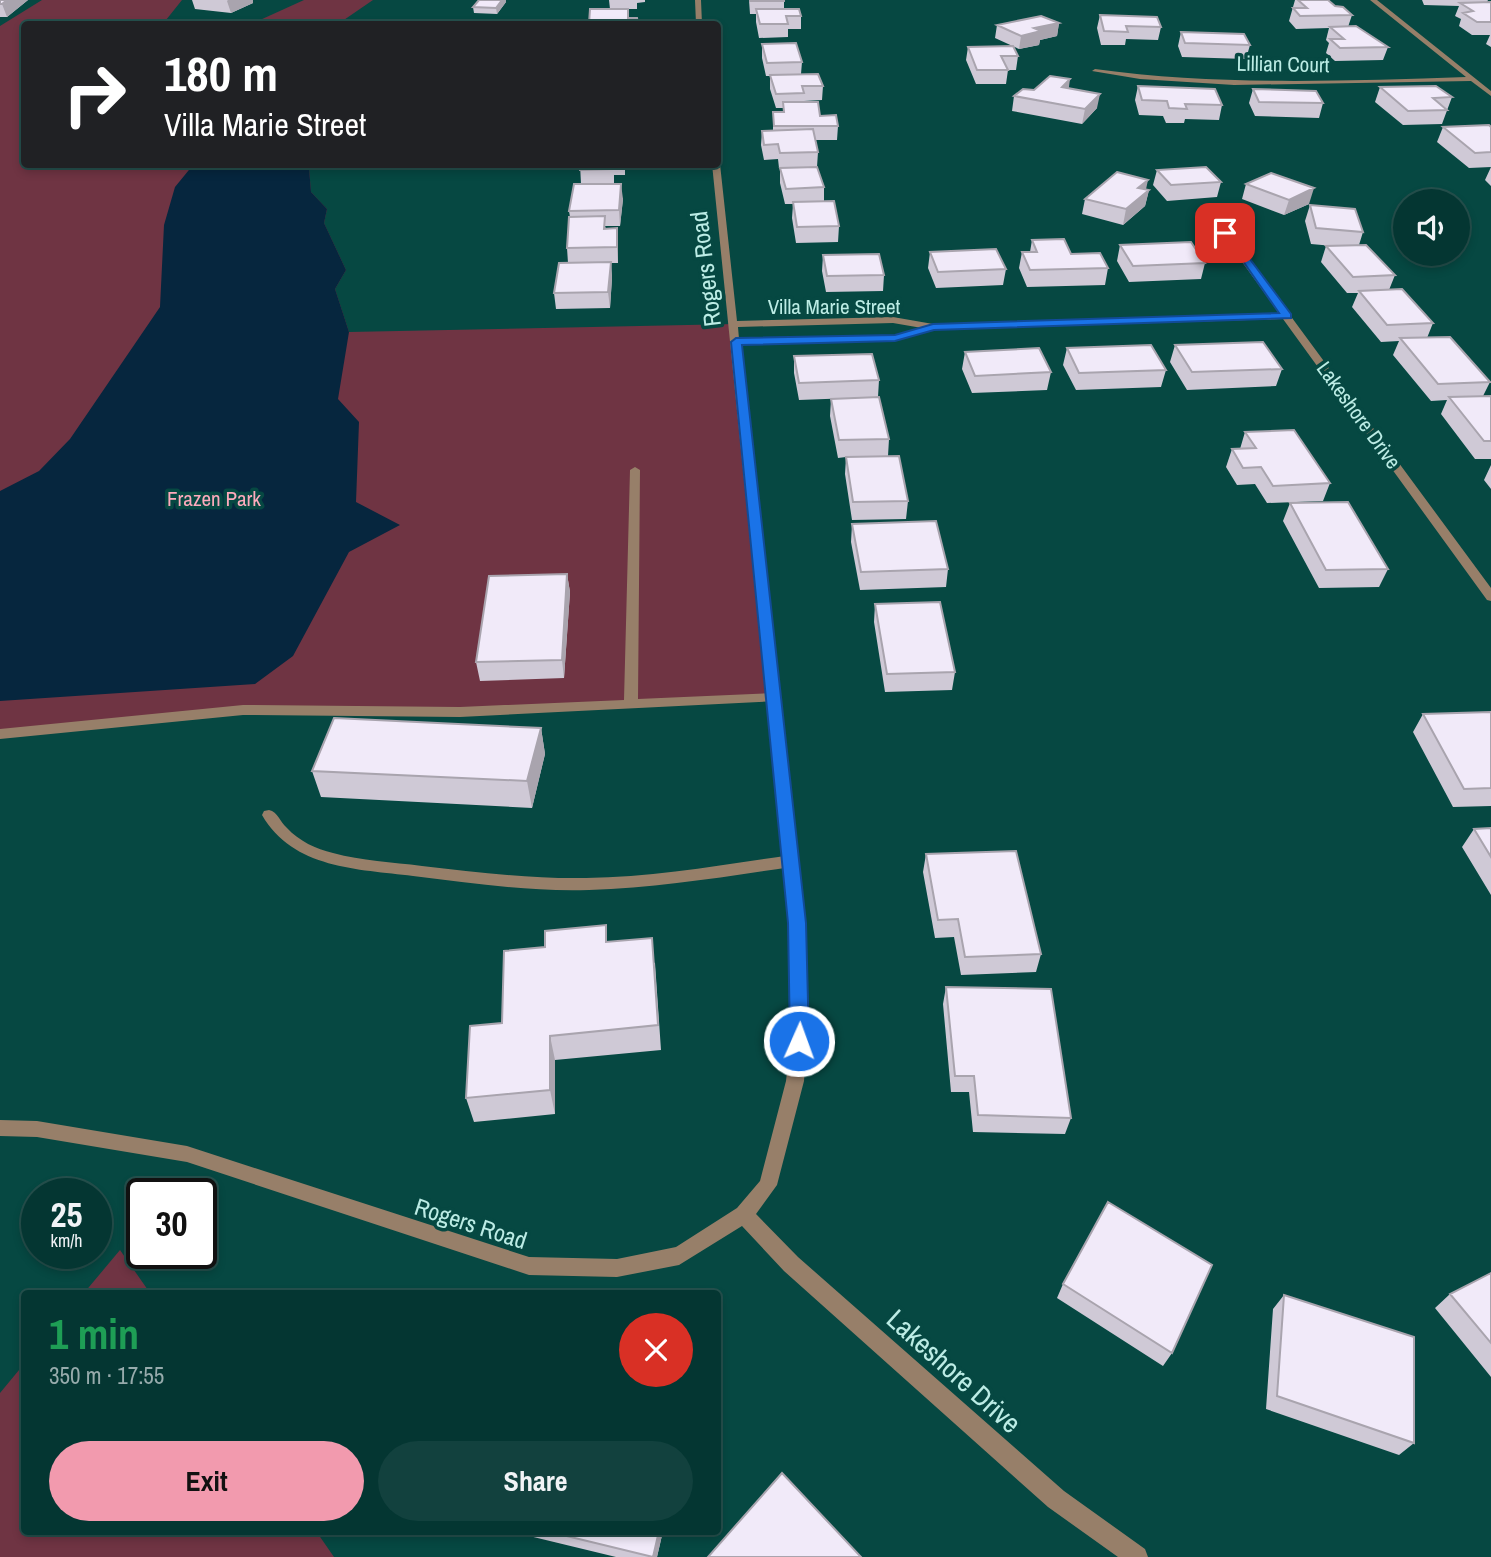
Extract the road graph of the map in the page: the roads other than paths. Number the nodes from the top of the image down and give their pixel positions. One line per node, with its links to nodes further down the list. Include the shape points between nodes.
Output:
1 (698, 0): 3 (street)
2 (1373, 0): 5 (street)
3 (699, 21)
4 (1095, 71): 5 (street, Lillian Court, via 1142,78 1293,83)
5 (1472, 79): 6 (street)
6 (1491, 94)
7 (716, 168): 10 (street, Rogers Road)
8 (1225, 233): 9 (street, Lakeshore Drive)
9 (1287, 316): 11 (street, Villa Marie Street); 14 (street, Lakeshore Drive)
10 (735, 324): 11 (street, Villa Marie Street, via 893,320); 12 (street, Rogers Road)
11 (933, 327): 12 (street, Villa Marie Street, via 895,338)
12 (736, 342): 15 (street, Rogers Road)
13 (635, 470): 16 (street)
14 (1491, 597)
15 (773, 698): 16 (street); 19 (street, Rogers Road)
16 (631, 702): 17 (street, via 460,712 243,710)
17 (0, 734)
18 (269, 815): 19 (street, via 279,832 301,850 357,863 514,882 625,880)
19 (791, 861): 21 (street, Rogers Road, via 801,1020 795,1081 768,1185)
20 (0, 1128): 21 (street, Rogers Road, via 37,1129 187,1154 530,1266 617,1268 679,1255)
21 (744, 1214): 22 (street, Lakeshore Drive, via 791,1264 1056,1499)
22 (1137, 1557)

